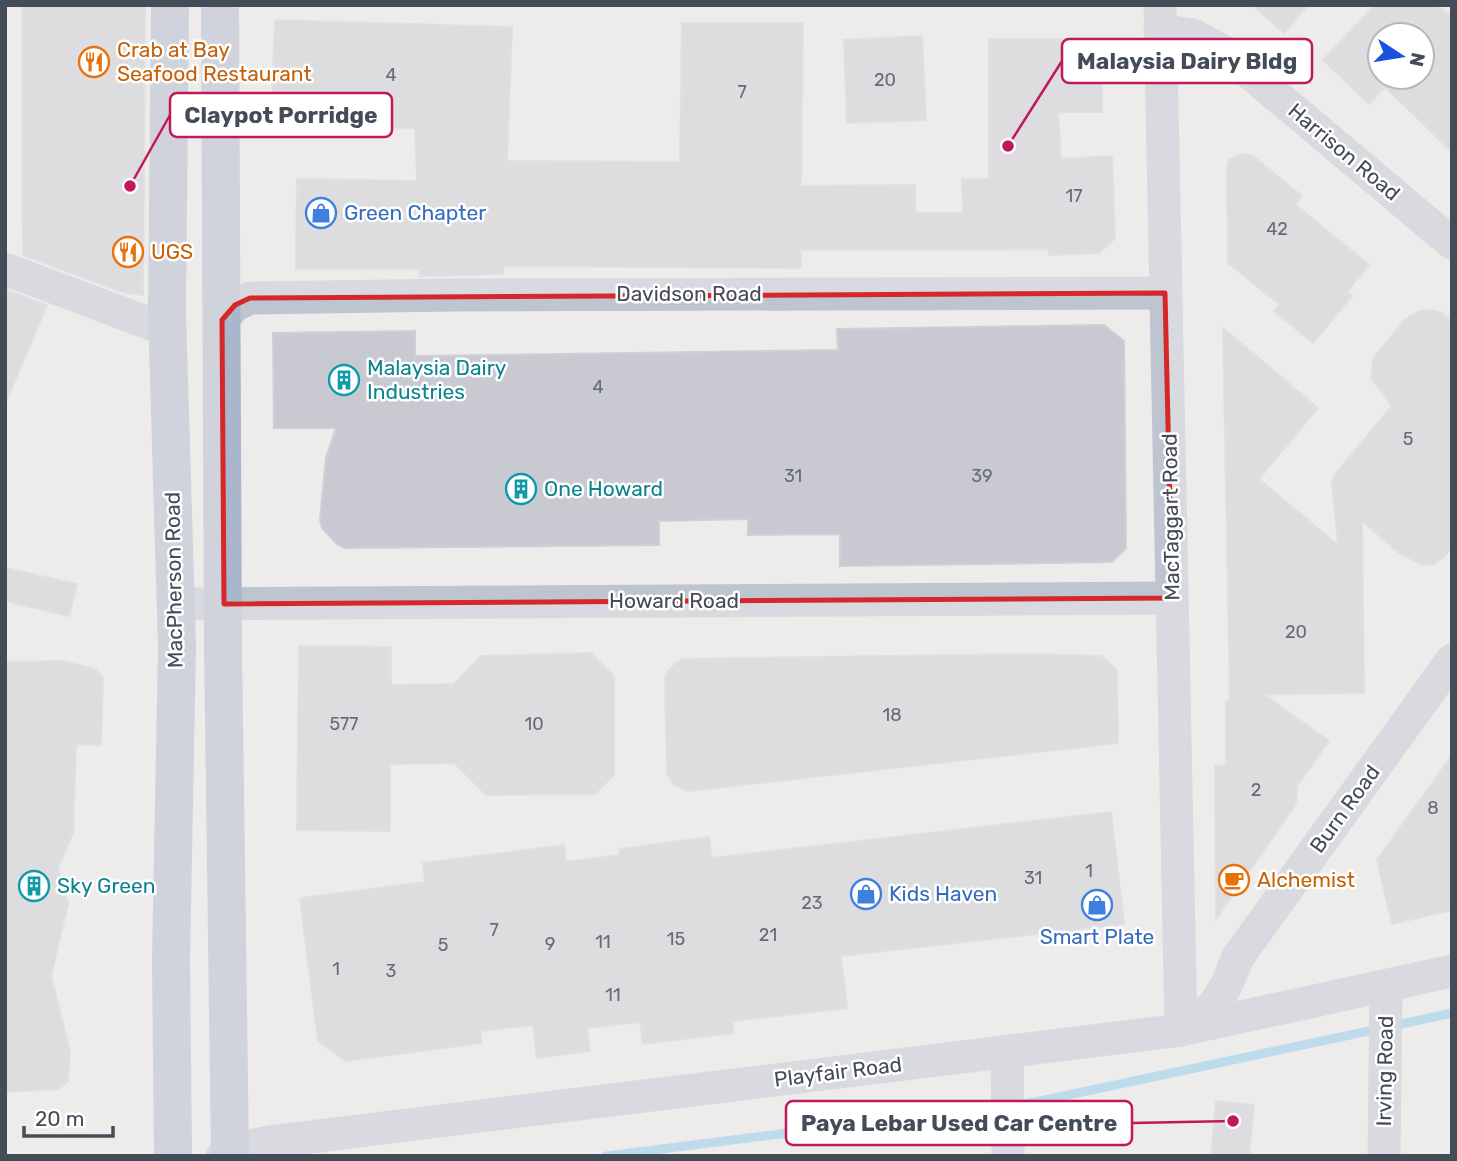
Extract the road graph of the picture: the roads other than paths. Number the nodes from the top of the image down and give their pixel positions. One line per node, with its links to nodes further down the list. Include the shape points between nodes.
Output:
1 (170, 5): 9 (main road, MacPherson Road)
2 (220, 5): 8 (main road)
3 (1160, 18): 4 (street, Harrison Road, via 1226,53); 7 (street, MacTaggart Road)
4 (1452, 243)
5 (5, 255): 9 (street)
6 (5, 269): 9 (street)
7 (1165, 293): 8 (street, Davidson Road, via 250,298 235,305); 10 (street, MacTaggart Road)
8 (222, 320): 12 (main road)
9 (167, 321): 11 (main road, MacPherson Road)
10 (1172, 598): 12 (street, Howard Road); 16 (street, MacTaggart Road)
11 (176, 604): 12 (street, Howard Road); 22 (main road, MacPherson Road)
12 (224, 604): 21 (main road)
13 (1452, 660): 14 (street, Burn Road)
14 (1238, 957): 16 (street, Burn Road, via 1203,979); 18 (street, Burn Road, via 1214,1006)
15 (1452, 971): 17 (street, Playfair Road)
16 (1180, 983): 18 (street, MacTaggart Road)
17 (1386, 999): 18 (street, Playfair Road); 23 (street, Irving Road)
18 (1181, 1030): 19 (street, Playfair Road)
19 (1007, 1051): 20 (street); 21 (street, Playfair Road, via 270,1142)
20 (1008, 1140)
21 (227, 1154)
22 (173, 1156)
23 (1384, 1156)

